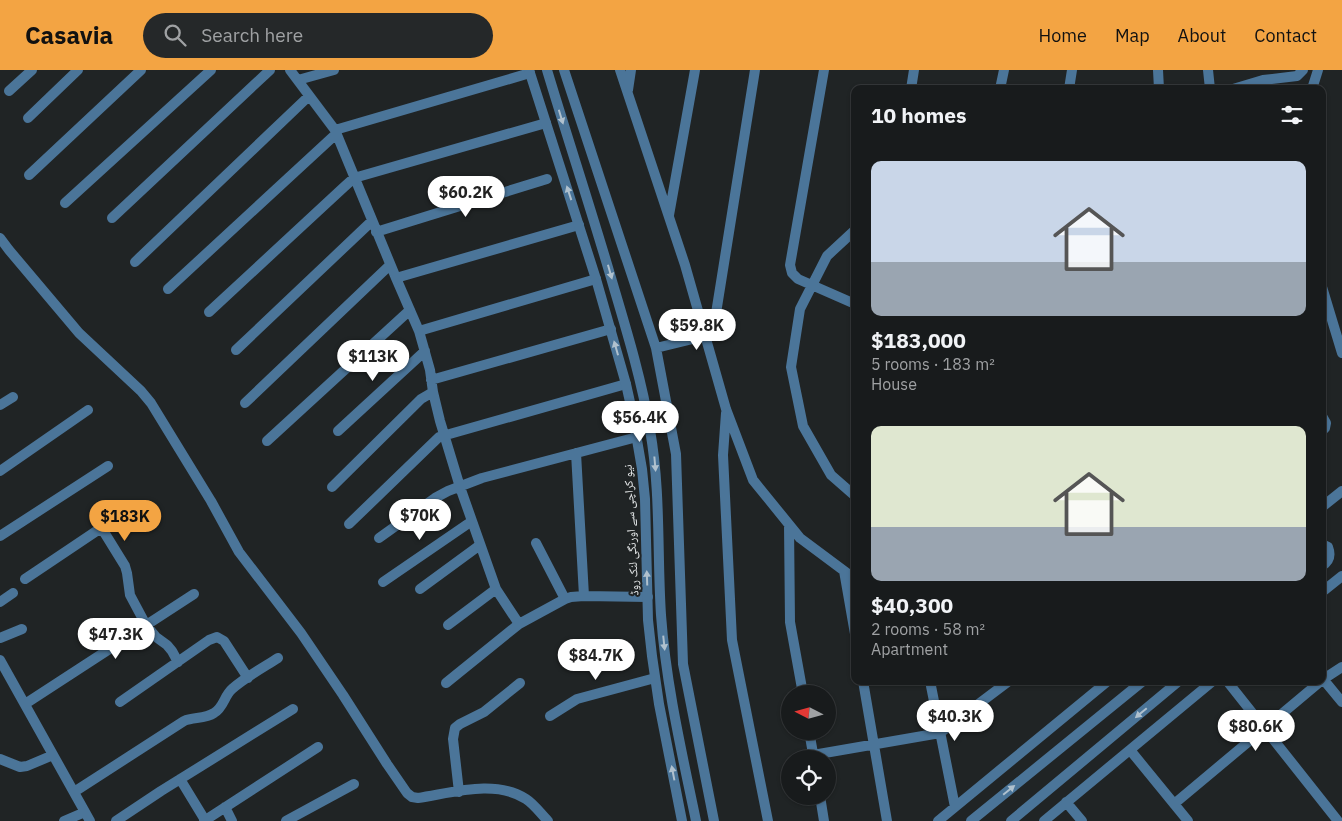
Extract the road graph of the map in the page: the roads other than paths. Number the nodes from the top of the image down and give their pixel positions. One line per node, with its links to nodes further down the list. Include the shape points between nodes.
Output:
1 (32, 70): 32 (street)
2 (78, 70): 35 (street)
3 (141, 70): 40 (street)
4 (211, 70): 43 (street)
5 (270, 70): 45 (street)
6 (290, 70): 24 (street)
7 (334, 70): 24 (street)
8 (547, 70): 38 (street, one-way to 38)
9 (564, 70): 64 (street)
10 (620, 70): 33 (street)
11 (631, 70): 33 (street)
12 (694, 70): 44 (street)
13 (755, 70): 63 (street, via 715,324 713,332)
14 (824, 70): 55 (street, via 790,265 798,279)
15 (914, 70): 25 (street)
16 (1004, 70): 26 (street)
17 (1072, 70): 27 (street)
18 (1158, 70): 28 (street)
19 (1208, 70): 29 (street)
20 (1303, 70): 23 (street, via 1297,76)
21 (1318, 70): 31 (street)
22 (530, 71): 36 (street, نیو کراچی سے اورنگی لنک روڈ); 37 (street)
23 (1263, 75): 30 (street)
24 (298, 80): 34 (street)
25 (912, 85)
26 (1001, 85)
27 (1070, 85)
28 (1159, 85)
29 (1210, 85)
30 (1241, 85)
31 (1313, 85)
32 (9, 91)
33 (628, 91): 44 (street)
34 (309, 96): 37 (street); 51 (street)
35 (28, 118)
36 (546, 123): 39 (street, نیو کراچی سے اورنگی لنک روڈ); 41 (street)
37 (335, 132): 41 (street); 56 (street)
38 (567, 134): 39 (street); 68 (street, one-way to 68)
39 (551, 139): 47 (street, نیو کراچی سے اورنگی لنک روڈ, one-way to 39)
40 (29, 175)
41 (354, 178): 46 (street); 60 (street)
42 (548, 180): 48 (street)
43 (65, 203)
44 (669, 216): 63 (street)
45 (112, 218)
46 (372, 221): 48 (street); 65 (street)
47 (580, 225): 53 (street); 54 (street, نیو کراچی سے اورنگی لنک روڈ)
48 (376, 232): 52 (street)
49 (851, 234): 55 (street, via 827,256)
50 (0, 238): 157 (street, via 79,333 151,403 239,552 301,633 407,793 418,798)
51 (135, 262)
52 (390, 265): 53 (street); 74 (street)
53 (396, 278): 59 (street)
54 (596, 279): 61 (street, نیو کراچی سے اورنگی لنک روڈ); 62 (street)
55 (812, 285): 58 (street); 88 (street, via 800,309 791,368 802,426 830,474)
56 (168, 288)
57 (1326, 300): 67 (street)
58 (851, 302)
59 (410, 310): 62 (street); 81 (street)
60 (209, 312)
61 (611, 329): 69 (street, نیو کراچی سے اورنگی لنک روڈ, one-way to 61); 70 (street)
62 (419, 331): 66 (street)
63 (705, 336): 64 (street); 76 (street)
64 (656, 348): 172 (street, via 676,454 683,664)
65 (236, 350)
66 (425, 352): 70 (street); 78 (street)
67 (1342, 353)
68 (636, 362): 69 (street); 171 (street, one-way to 171, via 655,458 661,614 669,679)
69 (621, 366): 71 (street, نیو کراچی سے اورنگی لنک روڈ)
70 (431, 380): 72 (street)
71 (626, 384): 79 (street); 80 (street, نیو کراچی سے اورنگی لنک روڈ)
72 (432, 392): 79 (street); 85 (street)
73 (13, 397): 75 (street)
74 (245, 403)
75 (0, 405)
76 (726, 409): 92 (street, via 753,480); 173 (street, via 723,455 732,640)
77 (88, 410): 84 (street)
78 (338, 431)
79 (444, 435): 86 (street); 91 (street)
80 (637, 437): 82 (street); 110 (street, نیو کراچی سے اورنگی لنک روڈ, one-way to 80, via 645,499)
81 (267, 441)
82 (576, 453): 86 (street); 109 (street)
83 (108, 466): 93 (street)
84 (0, 471)
85 (332, 487)
86 (460, 487): 90 (street); 94 (street, via 435,498)
87 (1342, 491): 89 (street)
88 (851, 492)
89 (1326, 504)
90 (472, 521): 96 (street); 103 (street)
91 (349, 524)
92 (789, 525): 99 (street, via 800,538); 131 (street, via 790,622)
93 (0, 536)
94 (379, 538)
95 (536, 543): 111 (street)
96 (480, 545): 104 (street); 106 (street)
97 (1326, 546): 98 (street, via 1330,554)
98 (1326, 563)
99 (844, 571): 100 (street); 113 (street)
100 (851, 576)
101 (1342, 576): 105 (street)
102 (24, 579): 116 (street, via 98,530 104,532 124,566 130,595)
103 (383, 582)
104 (496, 589): 114 (street); 115 (street)
105 (1326, 589)
106 (420, 590)
107 (14, 593): 112 (street)
108 (194, 594): 116 (street)
109 (584, 596): 110 (street); 111 (street)
110 (648, 597): 126 (street, نیو کراچی سے اورنگی لنک روڈ)
111 (565, 599): 115 (street)
112 (0, 602)
113 (851, 611)
114 (448, 624)
115 (519, 624): 128 (street)
116 (146, 625): 121 (street, via 167,645); 143 (street)
117 (22, 629): 118 (street)
118 (0, 638)
119 (278, 658): 125 (street)
120 (0, 660): 124 (street)
121 (178, 662): 125 (street, via 217,637 224,641); 141 (street)
122 (1342, 666): 123 (street)
123 (1326, 677)
124 (10, 678): 127 (street); 143 (street)
125 (248, 678): 156 (street, via 227,694 223,704 212,714 184,721)
126 (655, 678): 145 (street, via 577,700); 170 (street, نیو کراچی سے اورنگی لنک روڈ, one-way to 126)
127 (0, 683)
128 (446, 683)
129 (520, 683): 157 (street, via 484,712 455,728 453,739)
130 (1326, 684): 142 (street)
131 (800, 685)
132 (864, 685): 148 (street)
133 (931, 685): 147 (street)
134 (1004, 685): 147 (street)
135 (1103, 685): 162 (street)
136 (1138, 685): 177 (street, one-way to 136)
137 (1173, 685): 178 (street, one-way to 178)
138 (1208, 685): 150 (street)
139 (1230, 685): 146 (street)
140 (1316, 685): 146 (street)
141 (120, 702)
142 (1342, 702)
143 (25, 704): 152 (street)
144 (293, 709): 154 (street)
145 (550, 716)
146 (1264, 729): 159 (street); 182 (street)
147 (940, 733): 148 (street); 162 (street)
148 (874, 744): 151 (street); 175 (street)
149 (318, 747): 161 (street)
150 (1130, 750): 158 (street); 159 (street)
151 (836, 752)
152 (53, 755): 153 (street, via 20,767); 156 (street)
153 (0, 759)
154 (180, 779): 164 (street); 166 (street)
155 (354, 784): 168 (street)
156 (74, 792): 163 (street)
157 (459, 792): 169 (street, via 479,789 518,794)
158 (1066, 802): 179 (street); 180 (street)
159 (1174, 804): 181 (street)
160 (821, 805): 174 (street)
161 (226, 807): 164 (street); 167 (street)
162 (955, 807): 176 (street)
163 (87, 816): 165 (street)
164 (205, 820)
165 (64, 821)
166 (116, 821)
167 (232, 821)
168 (286, 821)
169 (548, 821)
170 (682, 821)
171 (696, 821)
172 (714, 821)
173 (768, 821)
174 (824, 821)
175 (887, 821)
176 (938, 821)
177 (971, 821)
178 (1012, 821)
179 (1044, 821)
180 (1082, 821)
181 (1188, 821)
182 (1338, 821)

